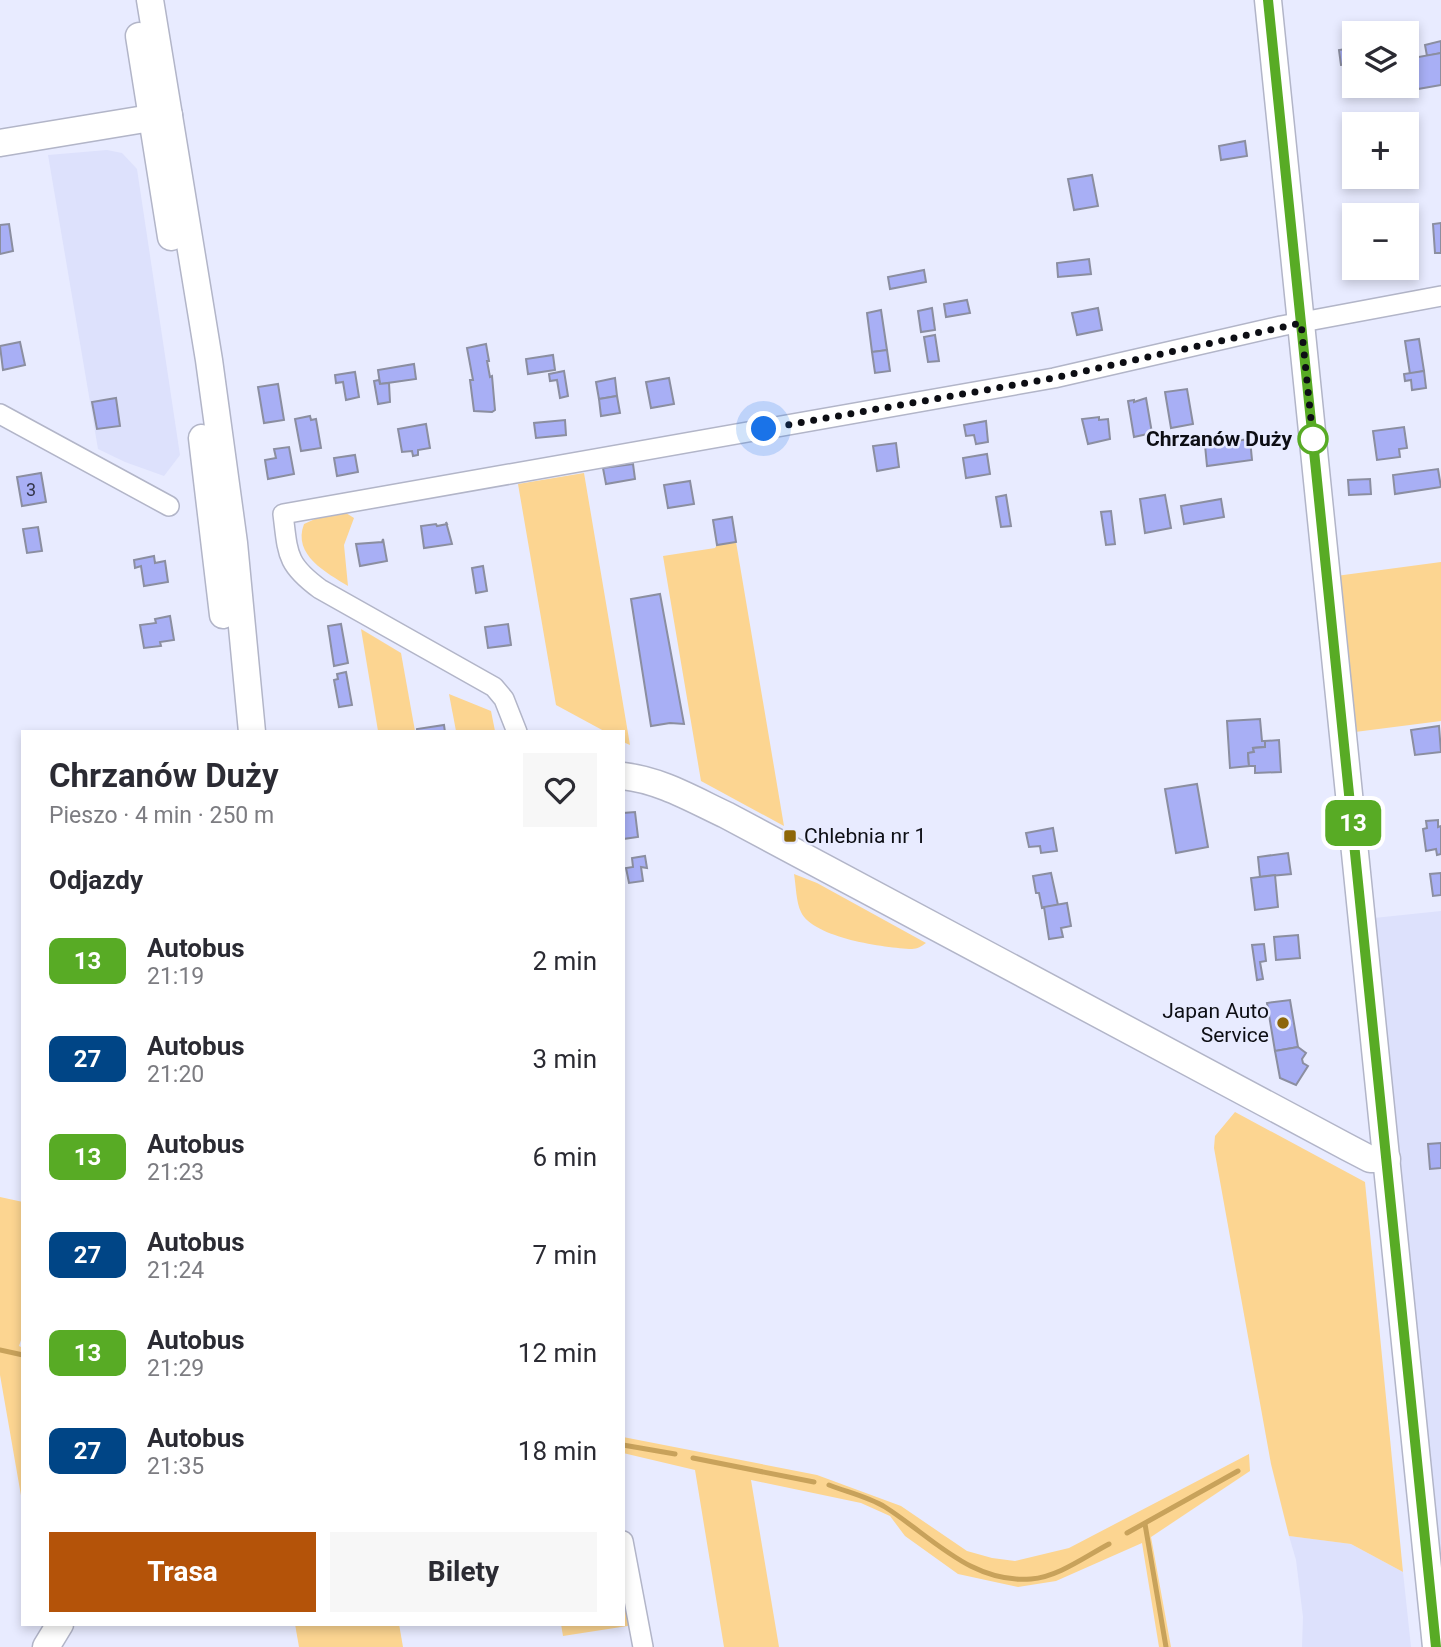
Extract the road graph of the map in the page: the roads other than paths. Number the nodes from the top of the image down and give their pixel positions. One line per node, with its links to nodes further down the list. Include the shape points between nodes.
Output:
1 (134, 0): 4 (street)
2 (150, 0): 4 (street)
3 (1268, 0): 7 (street)
4 (161, 117): 5 (street); 10 (street); 11 (street, via 209,360 233,530)
5 (0, 143)
6 (1441, 296): 7 (street)
7 (1301, 323): 12 (street, via 1054,378 282,514 291,561 299,574 494,687); 14 (street)
8 (0, 414): 9 (street)
9 (169, 506)
10 (234, 730)
11 (252, 730)
12 (516, 730)
13 (625, 776): 14 (street, via 681,793 726,815 1347,1147 1370,1158)
14 (1387, 1159): 19 (street)
15 (625, 1552): 18 (street)
16 (59, 1626): 17 (street)
17 (46, 1647)
18 (643, 1647)
19 (1436, 1647)

